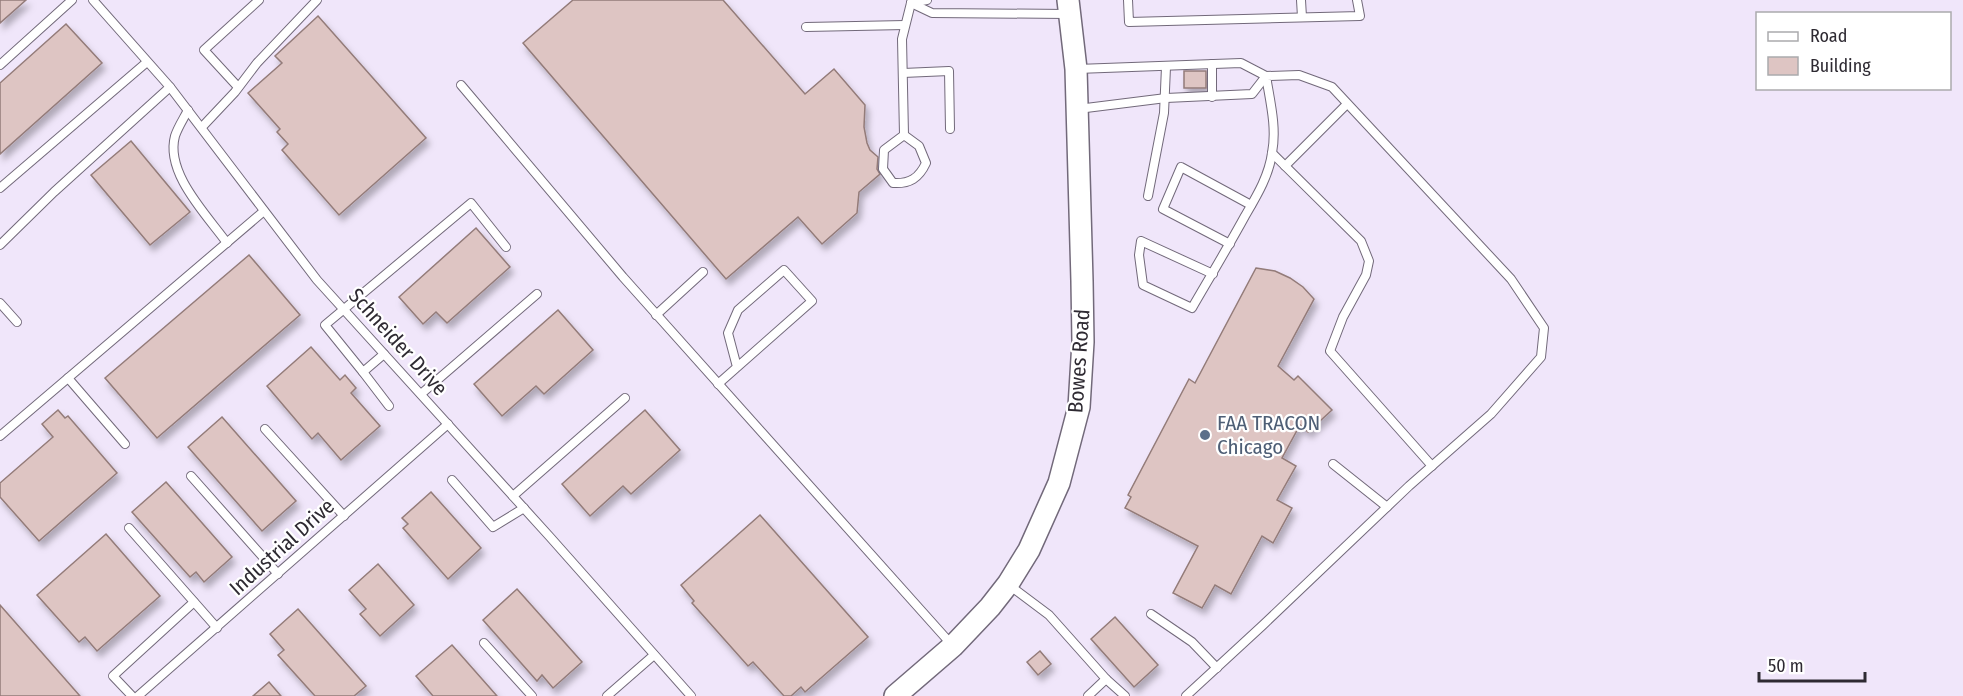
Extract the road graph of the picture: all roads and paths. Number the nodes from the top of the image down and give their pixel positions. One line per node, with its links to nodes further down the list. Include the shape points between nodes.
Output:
1 (72, 0): 16 (lane)
2 (93, 0): 14 (lane, Schneider Drive)
3 (259, 0): 23 (lane, via 204,50)
4 (317, 0): 23 (lane)
5 (927, 0): 9 (lane)
6 (1128, 0): 11 (lane, via 1129,22)
7 (1302, 0): 11 (lane)
8 (1357, 0): 11 (lane, via 1359,16)
9 (911, 3): 10 (lane, via 933,13); 12 (lane)
10 (1068, 7): 18 (main road, Bowes Road)
11 (1302, 17)
12 (906, 25): 13 (lane); 19 (lane, via 902,39)
13 (806, 27)
14 (147, 62): 22 (lane, Schneider Drive); 34 (lane)
15 (1212, 63): 17 (lane); 20 (lane, via 1241,63); 24 (lane)
16 (0, 65)
17 (1166, 67): 18 (lane); 25 (lane)
18 (1076, 69): 27 (main road, Bowes Road)
19 (903, 73): 30 (lane, via 949,71); 31 (lane)
20 (1266, 76): 24 (lane, via 1252,94); 26 (lane, via 1299,75 1332,87); 32 (lane, via 1273,121)
21 (461, 85): 47 (lane)
22 (170, 87): 28 (lane, Schneider Drive); 40 (lane)
23 (238, 87): 29 (lane)
24 (1212, 97): 25 (lane)
25 (1166, 98): 27 (lane); 35 (lane)
26 (1347, 104): 33 (lane); 62 (lane, via 1510,279 1544,328 1541,357 1491,414)
27 (1076, 109): 71 (main road, Bowes Road, via 1083,342 1079,407 1059,483 1029,550)
28 (188, 110): 29 (lane, Schneider Drive); 38 (lane, via 176,134 173,160 178,176)
29 (202, 127): 37 (lane, Schneider Drive)
30 (951, 129)
31 (904, 135): 31 (lane, via 919,146 926,163 921,175 906,184 893,183 884,169 884,150)
32 (1272, 153): 33 (lane); 36 (lane)
33 (1285, 166): 62 (lane, via 1361,241 1369,261 1330,351)
34 (0, 188)
35 (1148, 196)
36 (1251, 206): 39 (lane); 39 (lane, via 1181,167 1163,209)
37 (264, 211): 38 (lane); 46 (lane, Schneider Drive)
38 (226, 243): 52 (lane)
39 (1230, 244): 43 (lane)
40 (0, 245)
41 (506, 247): 46 (lane, via 471,203)
42 (703, 272): 47 (lane)
43 (1213, 274): 43 (lane, via 1182,260 1141,241 1143,285 1192,308)
44 (537, 294): 54 (lane)
45 (0, 303): 48 (lane)
46 (344, 310): 49 (lane, Schneider Drive); 51 (lane, via 326,325)
47 (656, 315): 53 (lane)
48 (17, 322)
49 (384, 354): 51 (lane); 54 (lane, Schneider Drive)
50 (737, 367): 50 (lane, via 812,301 784,270 738,310 728,333); 53 (lane)
51 (363, 372): 56 (lane)
52 (68, 378): 59 (lane); 60 (lane)
53 (718, 384): 76 (lane)
54 (421, 394): 57 (lane, Schneider Drive)
55 (625, 398): 65 (lane)
56 (389, 406)
57 (448, 424): 65 (lane, Schneider Drive); 68 (lane, Industrial Drive)
58 (265, 429): 68 (lane)
59 (0, 436)
60 (125, 444)
61 (1333, 464): 66 (lane)
62 (1432, 466): 66 (lane)
63 (191, 476): 70 (lane)
64 (452, 480): 67 (lane, via 493,527)
65 (513, 495): 67 (lane, Schneider Drive)
66 (1387, 507): 78 (lane)
67 (524, 508): 77 (lane, Schneider Drive)
68 (344, 516): 70 (lane, Industrial Drive)
69 (129, 528): 72 (lane)
70 (278, 574): 74 (lane, Industrial Drive)
71 (1008, 584): 76 (main road, Bowes Road); 79 (lane, via 1049,615)
72 (194, 602): 74 (lane); 80 (lane, via 113,676)
73 (1151, 614): 78 (lane, via 1192,642)
74 (217, 628): 81 (lane, Industrial Drive)
75 (484, 643): 82 (lane)
76 (953, 646): 85 (main road, Bowes Road)
77 (654, 655): 83 (lane); 84 (lane, Schneider Drive)
78 (1217, 668): 88 (lane)
79 (1107, 679): 86 (lane); 87 (lane)
80 (132, 696)
81 (138, 696)
82 (532, 696)
83 (607, 696)
84 (691, 696)
85 (895, 696)
86 (1088, 696)
87 (1125, 696)
88 (1186, 696)

